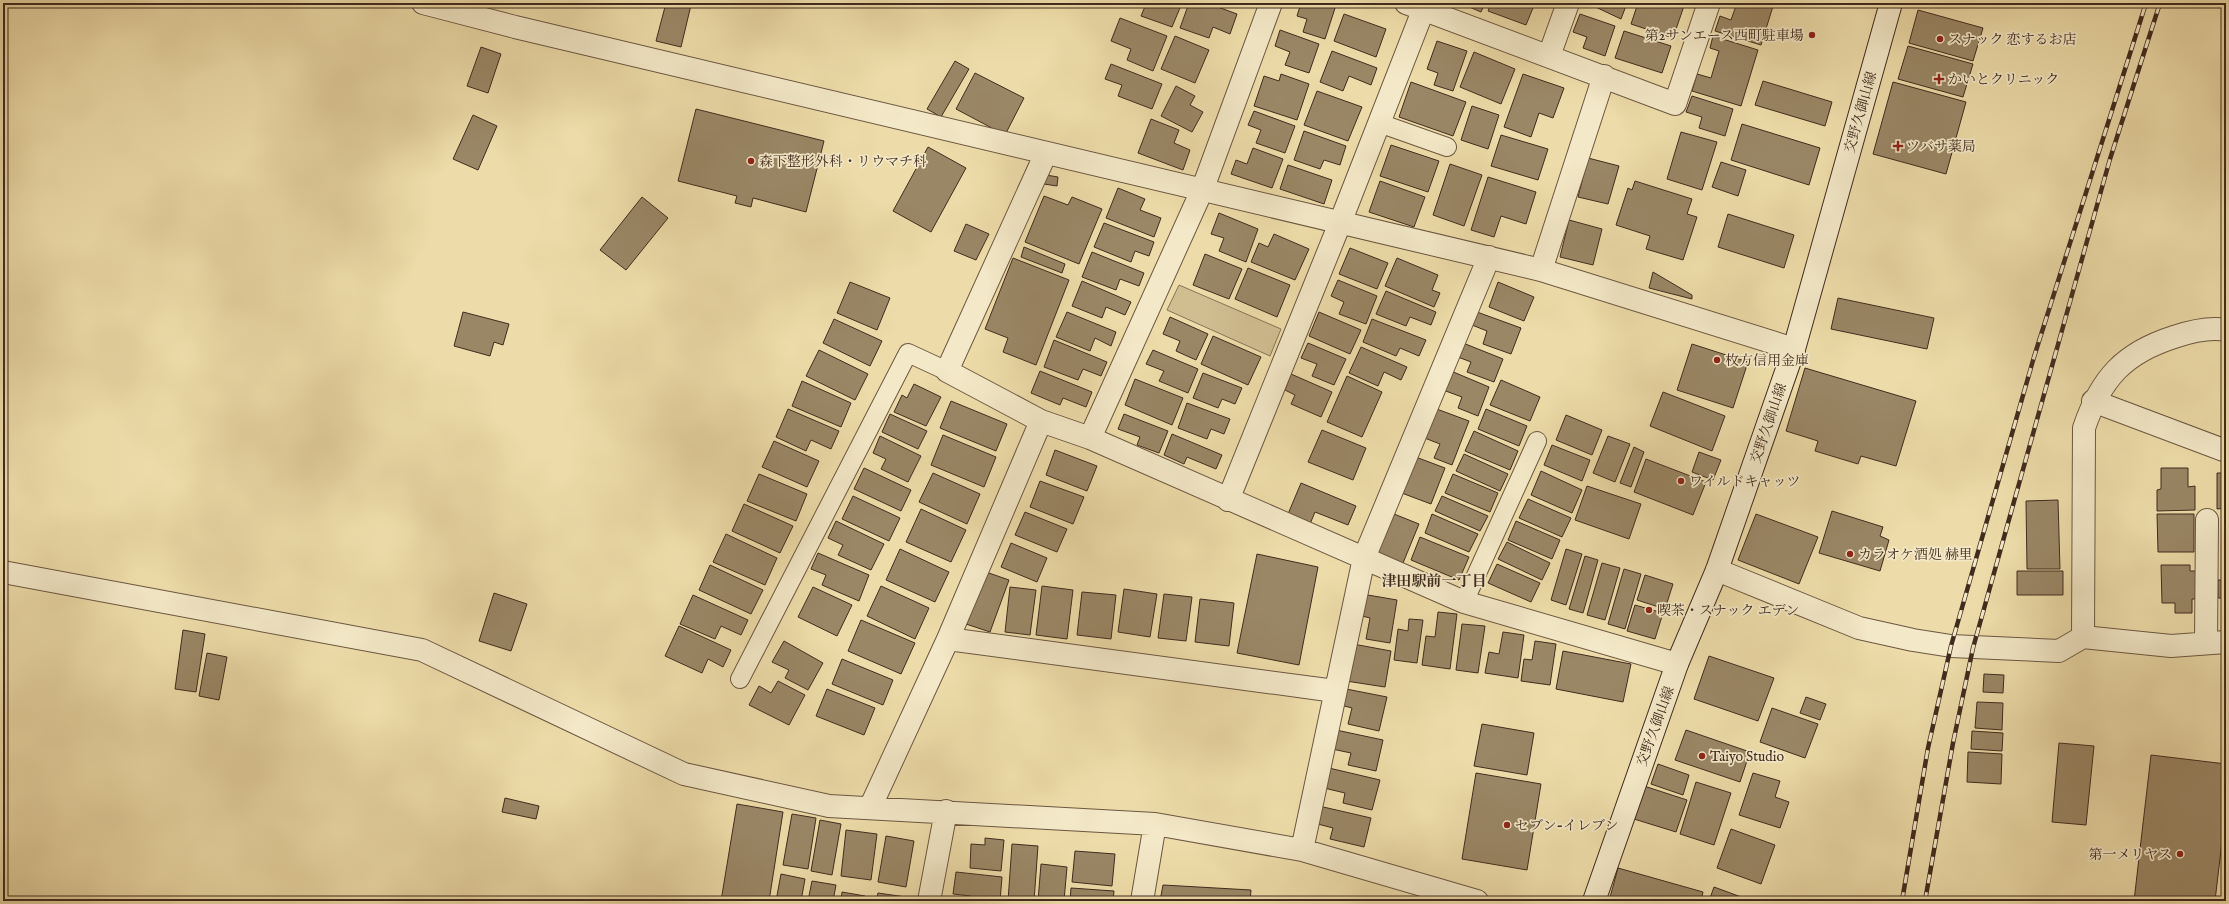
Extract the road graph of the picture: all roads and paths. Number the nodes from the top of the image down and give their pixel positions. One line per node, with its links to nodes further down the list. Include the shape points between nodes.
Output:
1 (423, 3): 11 (street, via 514,27)
2 (1271, 3): 12 (street)
3 (1568, 3): 7 (street)
4 (1709, 3): 8 (street, via 1675,104)
5 (1891, 3): 17 (street, 交野久御山線)
6 (1418, 5): 7 (street); 9 (street)
7 (1549, 56): 8 (street)
8 (1604, 76): 15 (street)
9 (1379, 123): 10 (lane); 13 (street)
10 (1447, 147)
11 (1046, 153): 12 (street); 18 (street)
12 (1203, 188): 13 (street); 21 (street)
13 (1340, 222): 14 (street); 24 (street)
14 (1488, 257): 15 (street); 26 (street)
15 (1541, 270): 17 (street)
16 (2226, 330): 19 (street, via 2187,332 2152,344 2126,360 2105,382)
17 (1794, 349): 27 (street, 交野久御山線)
18 (947, 372): 20 (street); 34 (lane, via 908,353)
19 (2093, 401): 23 (street); 30 (street, via 2084,428)
20 (1041, 422): 21 (street); 31 (street)
21 (1090, 438): 24 (street)
22 (1537, 441): 29 (lane)
23 (2226, 451)
24 (1228, 500): 26 (street)
25 (2207, 520): 32 (street)
26 (1364, 558): 29 (street); 35 (street)
27 (1717, 570): 30 (street, via 1859,628 1913,640 1973,648 2059,651); 33 (street, 交野久御山線)
28 (3, 572): 36 (street, via 422,650 684,774 829,806)
29 (1464, 602): 33 (street)
30 (2083, 637): 32 (street, via 2171,646)
31 (948, 639): 35 (street); 36 (street)
32 (2216, 642)
33 (1677, 664): 43 (street, 交野久御山線)
34 (740, 679)
35 (1335, 691): 39 (street)
36 (870, 808): 37 (street)
37 (946, 811): 38 (street); 40 (street)
38 (1155, 824): 39 (street); 41 (street)
39 (1302, 850): 42 (street)
40 (929, 901)
41 (1142, 901)
42 (1477, 901)
43 (1594, 901)

